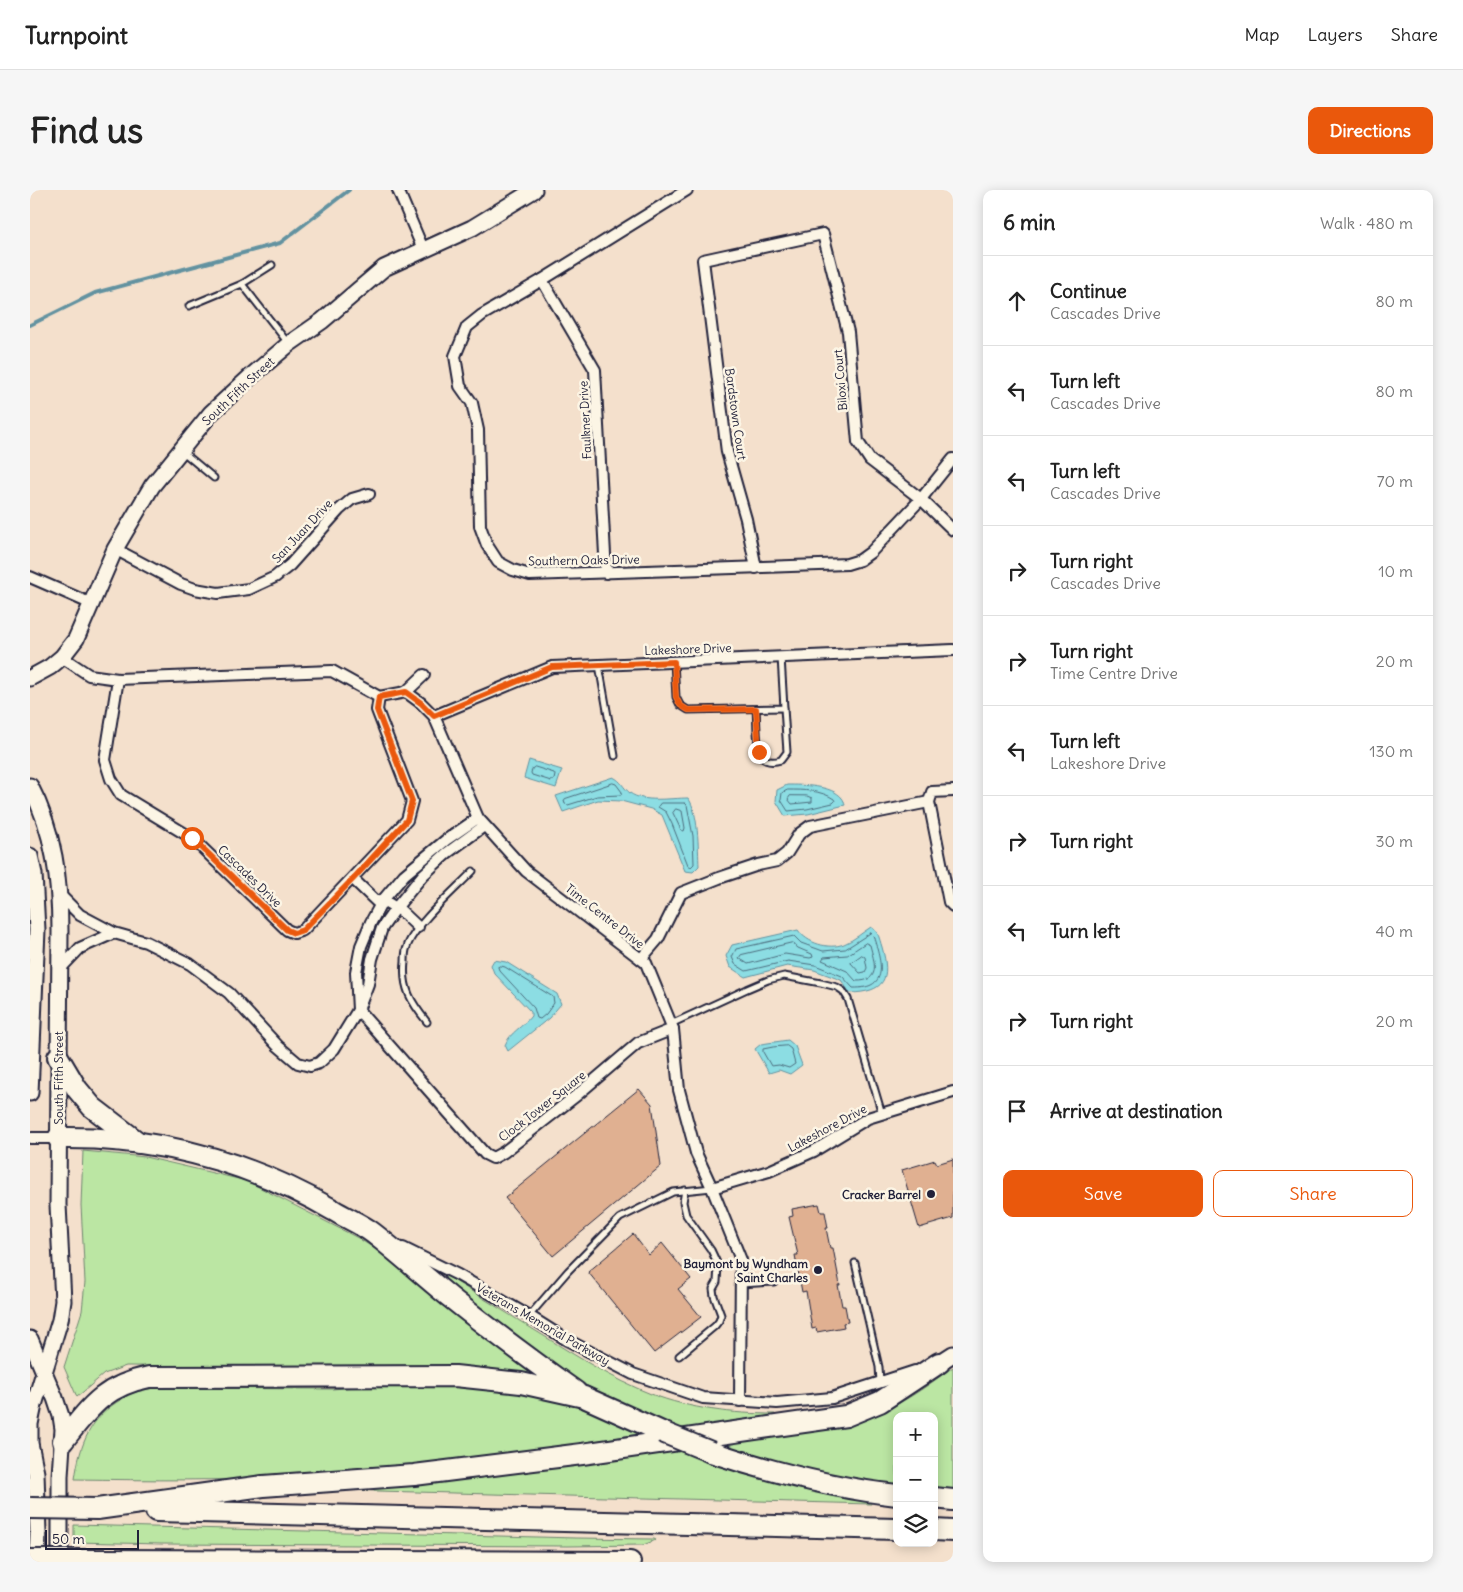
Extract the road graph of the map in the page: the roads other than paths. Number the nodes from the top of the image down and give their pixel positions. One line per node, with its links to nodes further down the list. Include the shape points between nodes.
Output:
1 (398, 190): 4 (street)
2 (534, 190): 4 (main road, South Fifth Street, via 472,228)
3 (687, 190): 7 (street, Southern Oaks Drive)
4 (423, 249): 10 (main road, South Fifth Street, via 384,268 322,321)
5 (704, 260): 15 (street, Biloxi Court, via 823,234 848,332 858,442 870,460); 18 (street, Bardstown Court, via 727,452)
6 (272, 265): 8 (lane)
7 (542, 280): 19 (street, Faulkner Drive, via 595,370); 19 (street, Southern Oaks Drive, via 467,327 455,356 460,386 472,403 478,430 480,526 498,562 513,570 530,575)
8 (242, 284): 9 (lane); 10 (lane)
9 (189, 306)
10 (289, 344): 11 (main road, South Fifth Street, via 211,414)
11 (181, 450): 13 (lane); 17 (main road, South Fifth Street, via 152,486)
12 (953, 459): 15 (street, Southern Oaks Drive)
13 (214, 478)
14 (369, 494): 17 (street, San Juan Drive, via 352,499 339,510 290,565 275,577 249,589 218,593 195,590)
15 (921, 499): 16 (street, Biloxi Court); 18 (street, Southern Oaks Drive, via 860,560 847,564)
16 (953, 530)
17 (115, 549): 21 (main road, South Fifth Street)
18 (756, 568): 19 (street, Southern Oaks Drive)
19 (606, 573)
20 (30, 577): 21 (street)
21 (92, 604): 23 (main road, South Fifth Street, via 76,639)
22 (953, 650): 24 (street, Lakeshore Drive)
23 (62, 656): 28 (main road, South Fifth Street); 29 (street, via 90,675)
24 (781, 657): 25 (street, Lakeshore Drive); 32 (lane)
25 (674, 662): 26 (street, Lakeshore Drive); 33 (lane, via 676,697 688,710)
26 (599, 665): 34 (street, Lakeshore Drive, via 552,667); 35 (lane)
27 (424, 675): 30 (street)
28 (32, 679)
29 (118, 679): 31 (street, via 332,671); 42 (street, Cascades Drive, via 105,760 121,795 192,838 287,930 294,933 303,930)
30 (406, 692): 31 (street); 34 (street, Time Centre Drive)
31 (379, 697): 42 (street, Cascades Drive, via 377,710 412,801 407,820)
32 (784, 708): 33 (lane); 33 (lane, via 786,752 780,760 771,762 762,758 759,752)
33 (756, 709)
34 (434, 716): 39 (street, Time Centre Drive)
35 (614, 756)
36 (30, 786): 43 (main road, South Fifth Street, via 55,855)
37 (953, 791): 38 (street, via 932,792)
38 (929, 802): 45 (street); 51 (street, via 810,826 799,834 787,853 777,861 681,893 658,939)
39 (481, 822): 44 (street, via 446,840 404,875); 46 (street, via 423,876); 51 (street, Time Centre Drive, via 526,871)
40 (30, 856): 47 (main road, South Fifth Street, via 34,874)
41 (474, 871): 48 (lane)
42 (353, 879): 44 (street, via 377,902)
43 (60, 895): 49 (street, via 80,916); 52 (main road, South Fifth Street)
44 (383, 900): 46 (street); 53 (street, via 361,946 356,972)
45 (953, 906)
46 (396, 908): 48 (street); 53 (street, via 382,928)
47 (33, 920): 50 (main road, South Fifth Street); 52 (main road, via 49,943)
48 (418, 927): 54 (lane, via 407,946 404,973 410,999)
49 (114, 933): 52 (street, via 80,948); 53 (street, via 146,942 190,964 229,993 298,1063 310,1066 319,1063 334,1049)
50 (33, 939): 58 (main road, South Fifth Street)
51 (641, 959): 55 (street, Time Centre Drive, via 646,963)
52 (59, 970): 56 (main road, South Fifth Street)
53 (358, 1010): 55 (street, Clock Tower Square, via 484,1154 493,1158 577,1096 638,1043)
54 (427, 1022)
55 (672, 1027): 59 (lane, via 747,989 784,976 838,987 848,999); 63 (street, Time Centre Drive, via 679,1090 696,1153)
56 (58, 1057): 61 (main road, South Fifth Street); 62 (highway, via 77,1089 92,1106)
57 (953, 1092): 59 (street, Lakeshore Drive)
58 (30, 1093)
59 (882, 1114): 63 (street, Lakeshore Drive, via 868,1118 814,1151 769,1171)
60 (30, 1138): 61 (street)
61 (58, 1138): 62 (highway); 73 (main road, South Fifth Street, via 58,1234 63,1301)
62 (139, 1142): 65 (highway, via 192,1152 245,1168 312,1198)
63 (712, 1188): 64 (lane); 68 (street, Time Centre Drive, via 741,1260)
64 (685, 1190): 69 (lane, via 673,1192 620,1218); 71 (lane, via 686,1215 712,1250 718,1266 714,1296 721,1315 715,1326)
65 (371, 1232): 69 (street, Veterans Memorial Parkway, via 458,1275); 75 (highway, via 453,1300)
66 (855, 1263): 74 (lane)
67 (774, 1282): 68 (lane)
68 (740, 1284): 76 (street, Time Centre Drive)
69 (529, 1316): 76 (street, Veterans Memorial Parkway, via 633,1374 703,1398)
70 (30, 1339): 73 (main road)
71 (679, 1356)
72 (946, 1358): 74 (street, Veterans Memorial Parkway); 83 (highway, via 880,1402 846,1416 414,1475 263,1486)
73 (43, 1372): 77 (main road, via 61,1416); 78 (main road, South Fifth Street, via 30,1424)
74 (880, 1383): 76 (street, Veterans Memorial Parkway, via 832,1398 777,1404)
75 (584, 1397): 77 (highway, via 520,1383 455,1376 149,1377 118,1386 107,1393); 79 (highway, bridge, via 711,1452 759,1468 802,1479)
76 (740, 1401)
77 (63, 1441): 90 (main road)
78 (30, 1443): 89 (main road, South Fifth Street, via 36,1473)
79 (893, 1494)
80 (938, 1498): 81 (highway)
81 (953, 1500)
82 (30, 1508): 83 (highway, bridge)
83 (97, 1509): 84 (highway)
84 (893, 1529)
85 (938, 1530): 86 (highway)
86 (953, 1531)
87 (30, 1560): 88 (highway, bridge)
88 (272, 1561): 91 (highway)
89 (37, 1562)
90 (60, 1562)
91 (630, 1562)

